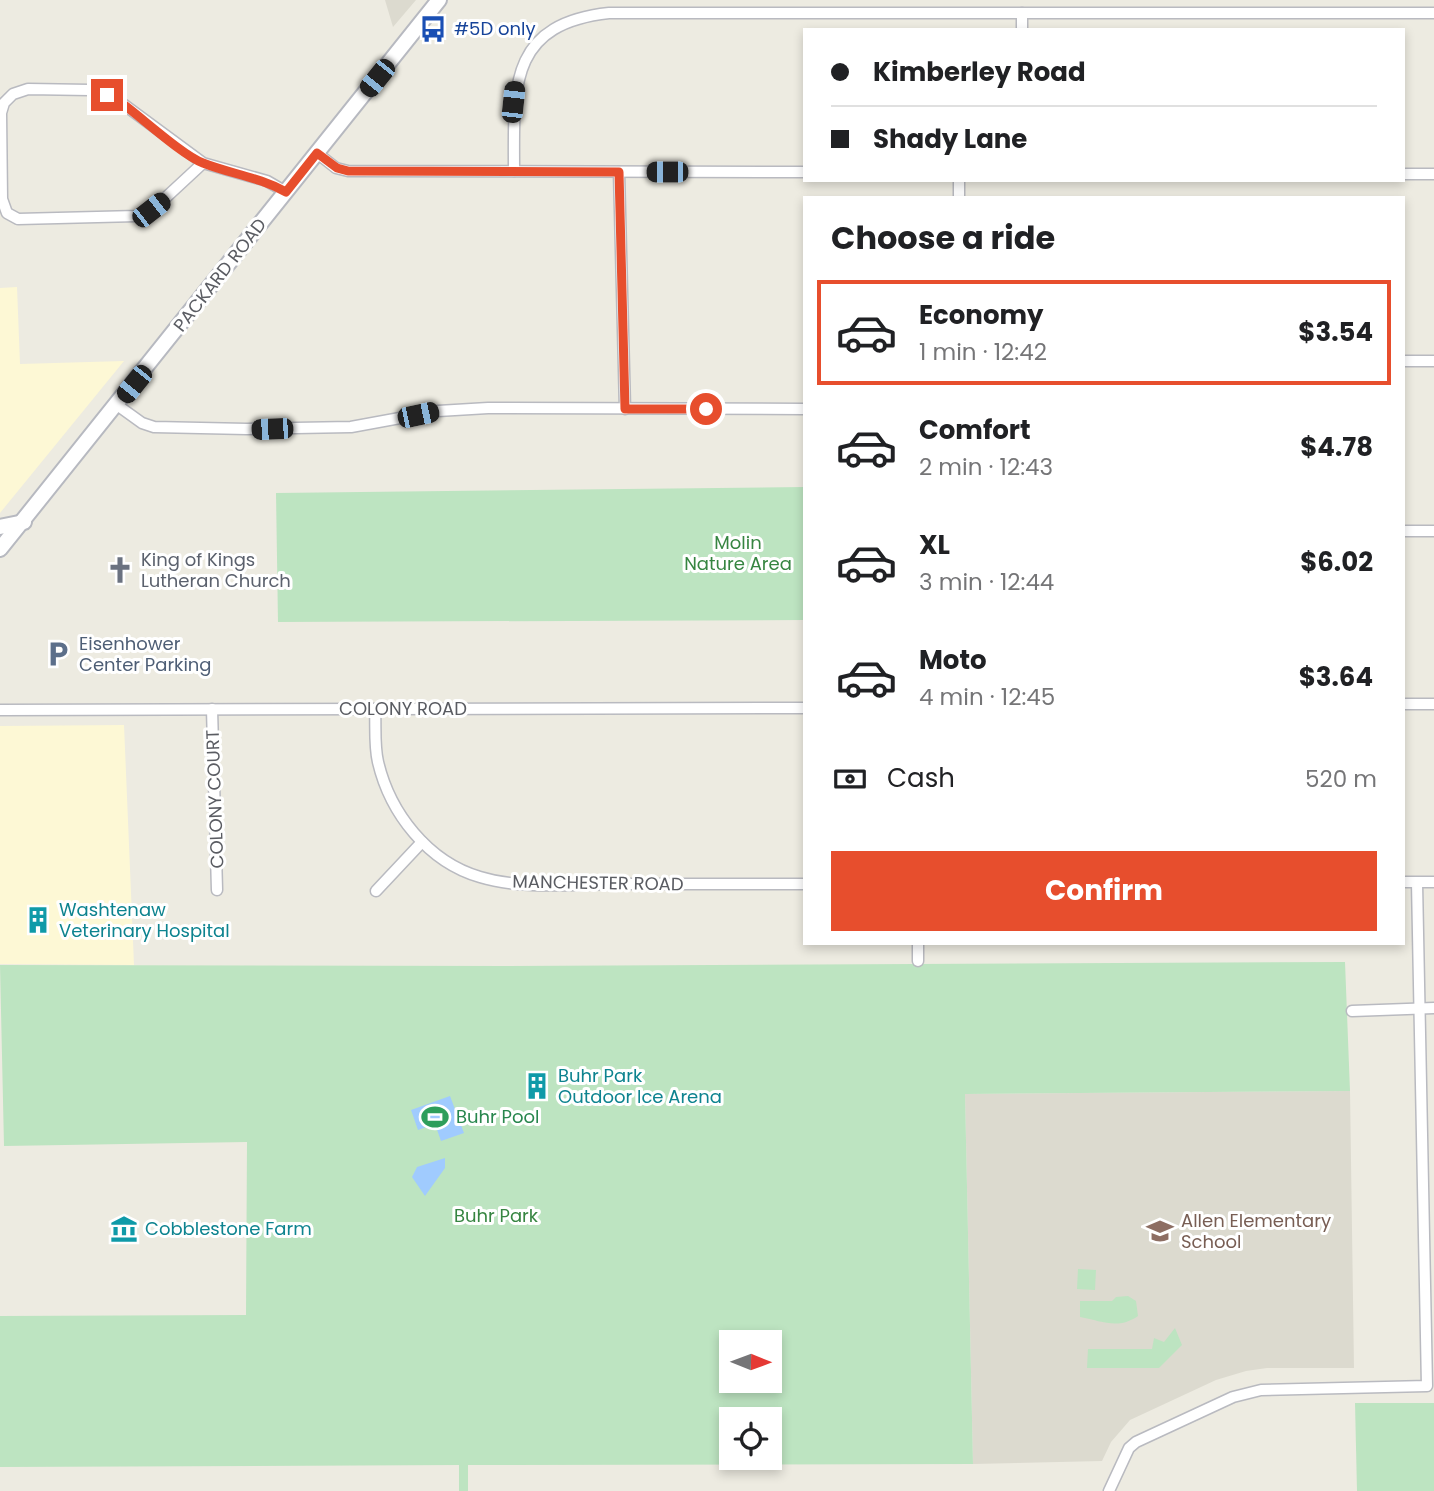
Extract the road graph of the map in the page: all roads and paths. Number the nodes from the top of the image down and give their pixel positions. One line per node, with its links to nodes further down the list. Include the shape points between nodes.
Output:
1 (439, 0): 5 (main road, PACKARD ROAD)
2 (1022, 13): 3 (street); 4 (street); 7 (street, via 586,15 550,33 523,61 513,102)
3 (1434, 13)
4 (1022, 28)
5 (317, 153): 7 (street, via 348,171); 12 (main road, PACKARD ROAD)
6 (203, 163): 6 (street, via 119,101 90,90 28,89 13,94 1,113 2,200 7,213 18,219 137,216 162,201); 12 (street, via 267,181)
7 (514, 171): 8 (street)
8 (619, 172): 9 (street); 16 (street)
9 (803, 172)
10 (1405, 174): 11 (street)
11 (1434, 174)
12 (286, 192): 15 (main road, PACKARD ROAD)
13 (1405, 361): 14 (street)
14 (1434, 361)
15 (117, 405): 16 (street, via 154,427 247,429 378,424 461,409); 18 (main road, PACKARD ROAD)
16 (625, 409): 17 (street)
17 (803, 409)
18 (21, 526): 19 (main road); 22 (main road, PACKARD ROAD); 23 (main road)
19 (0, 527)
20 (1405, 531): 21 (street)
21 (1434, 531)
22 (0, 549)
23 (0, 563)
24 (1405, 704): 25 (street)
25 (1434, 704)
26 (803, 708): 28 (street, COLONY ROAD)
27 (212, 709): 28 (street, COLONY ROAD); 29 (street, COLONY ROAD); 35 (street, COLONY COURT)
28 (375, 709): 30 (street, MANCHESTER ROAD, via 378,760 386,789 401,818)
29 (0, 710)
30 (422, 842): 34 (street, MANCHESTER ROAD, via 456,868 516,883); 36 (street)
31 (1434, 882): 33 (street)
32 (1405, 883): 33 (street)
33 (1417, 883): 40 (street)
34 (803, 884)
35 (217, 890)
36 (376, 891)
37 (918, 945): 38 (street)
38 (918, 961)
39 (1434, 1008): 40 (street)
40 (1420, 1009): 41 (street); 42 (street)
41 (1352, 1011)
42 (1430, 1230): 43 (street, via 1427,1386 1277,1388 1233,1397 1136,1442)
43 (1109, 1491)

